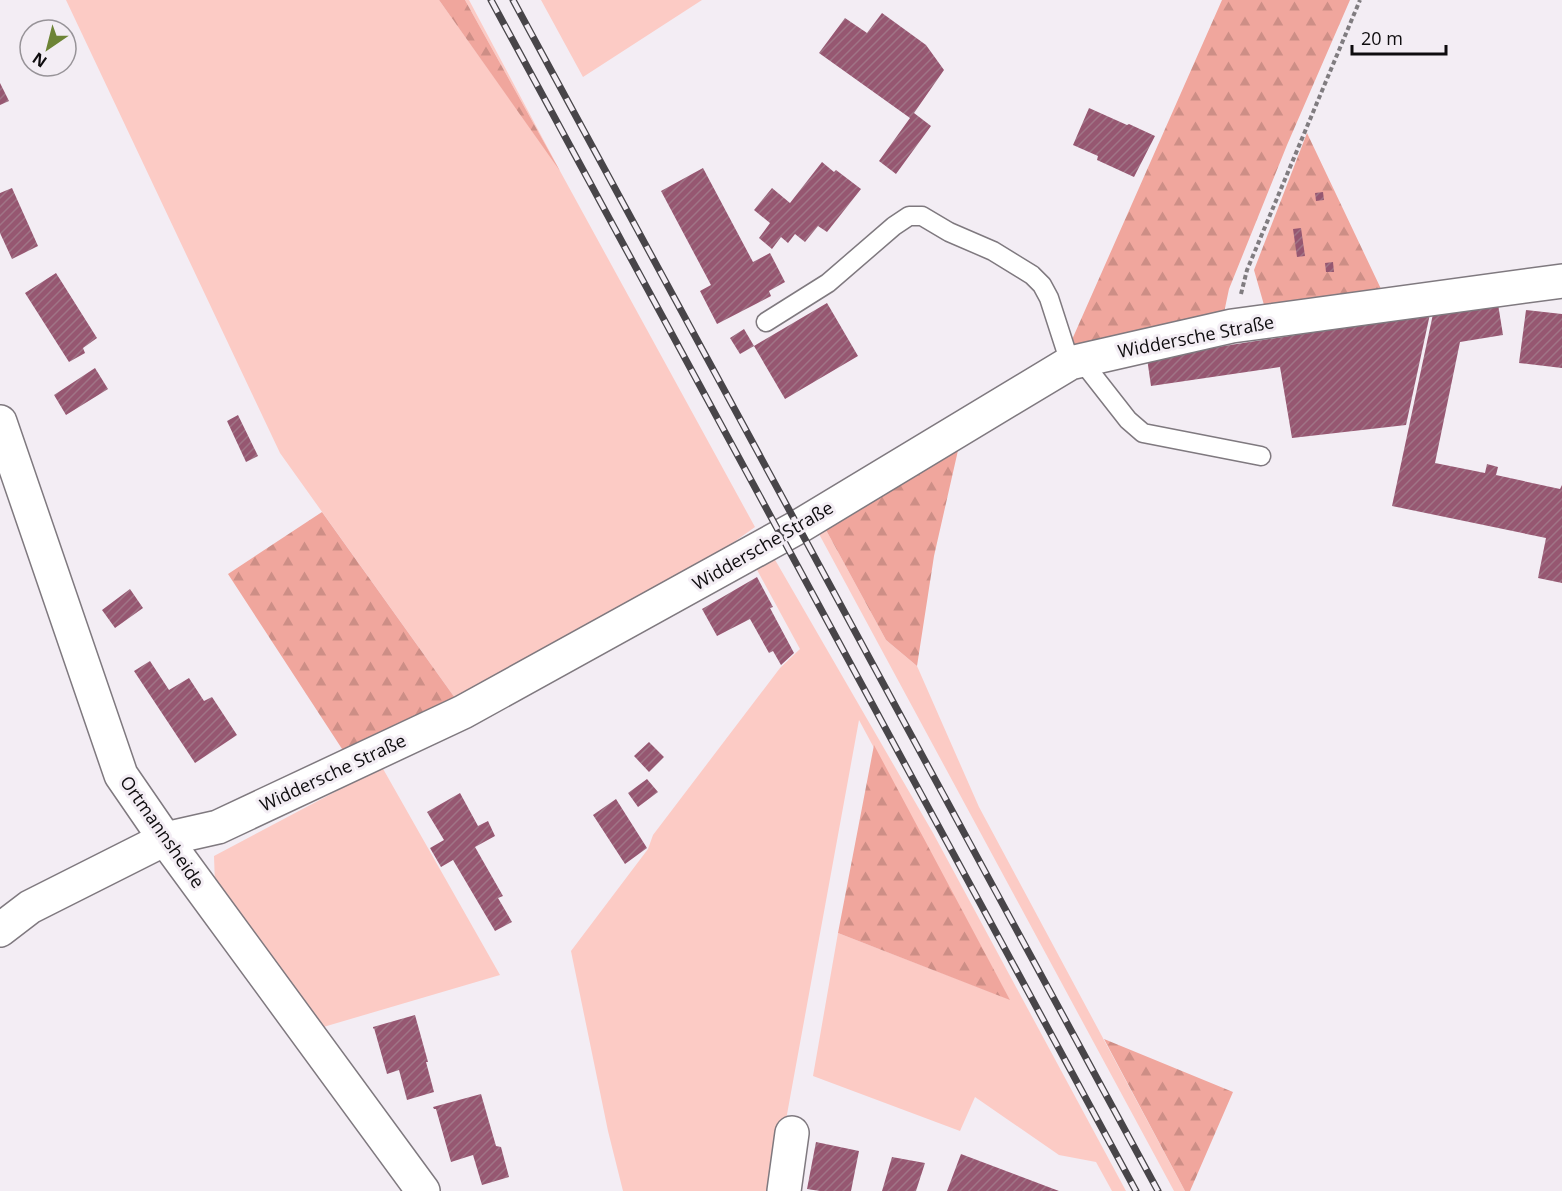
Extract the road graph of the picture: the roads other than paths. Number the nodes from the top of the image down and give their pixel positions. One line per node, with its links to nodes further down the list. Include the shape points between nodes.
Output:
1 (1562, 281): 3 (street, Widdersche Straße, via 1232,326)
2 (766, 322): 3 (lane, via 828,283 894,226 909,216 922,216 1032,275 1049,298)
3 (1075, 362): 5 (lane, via 1143,433); 6 (street, Widdersche Straße, via 798,527 464,712 218,827)
4 (0, 422): 6 (street, Ortmannsheide, via 121,775)
5 (1261, 456)
6 (165, 839): 7 (street, Widdersche Straße, via 30,906); 9 (street, Ortmannsheide)
7 (0, 930)
8 (792, 1133): 10 (street)
9 (423, 1191)
10 (784, 1191)

